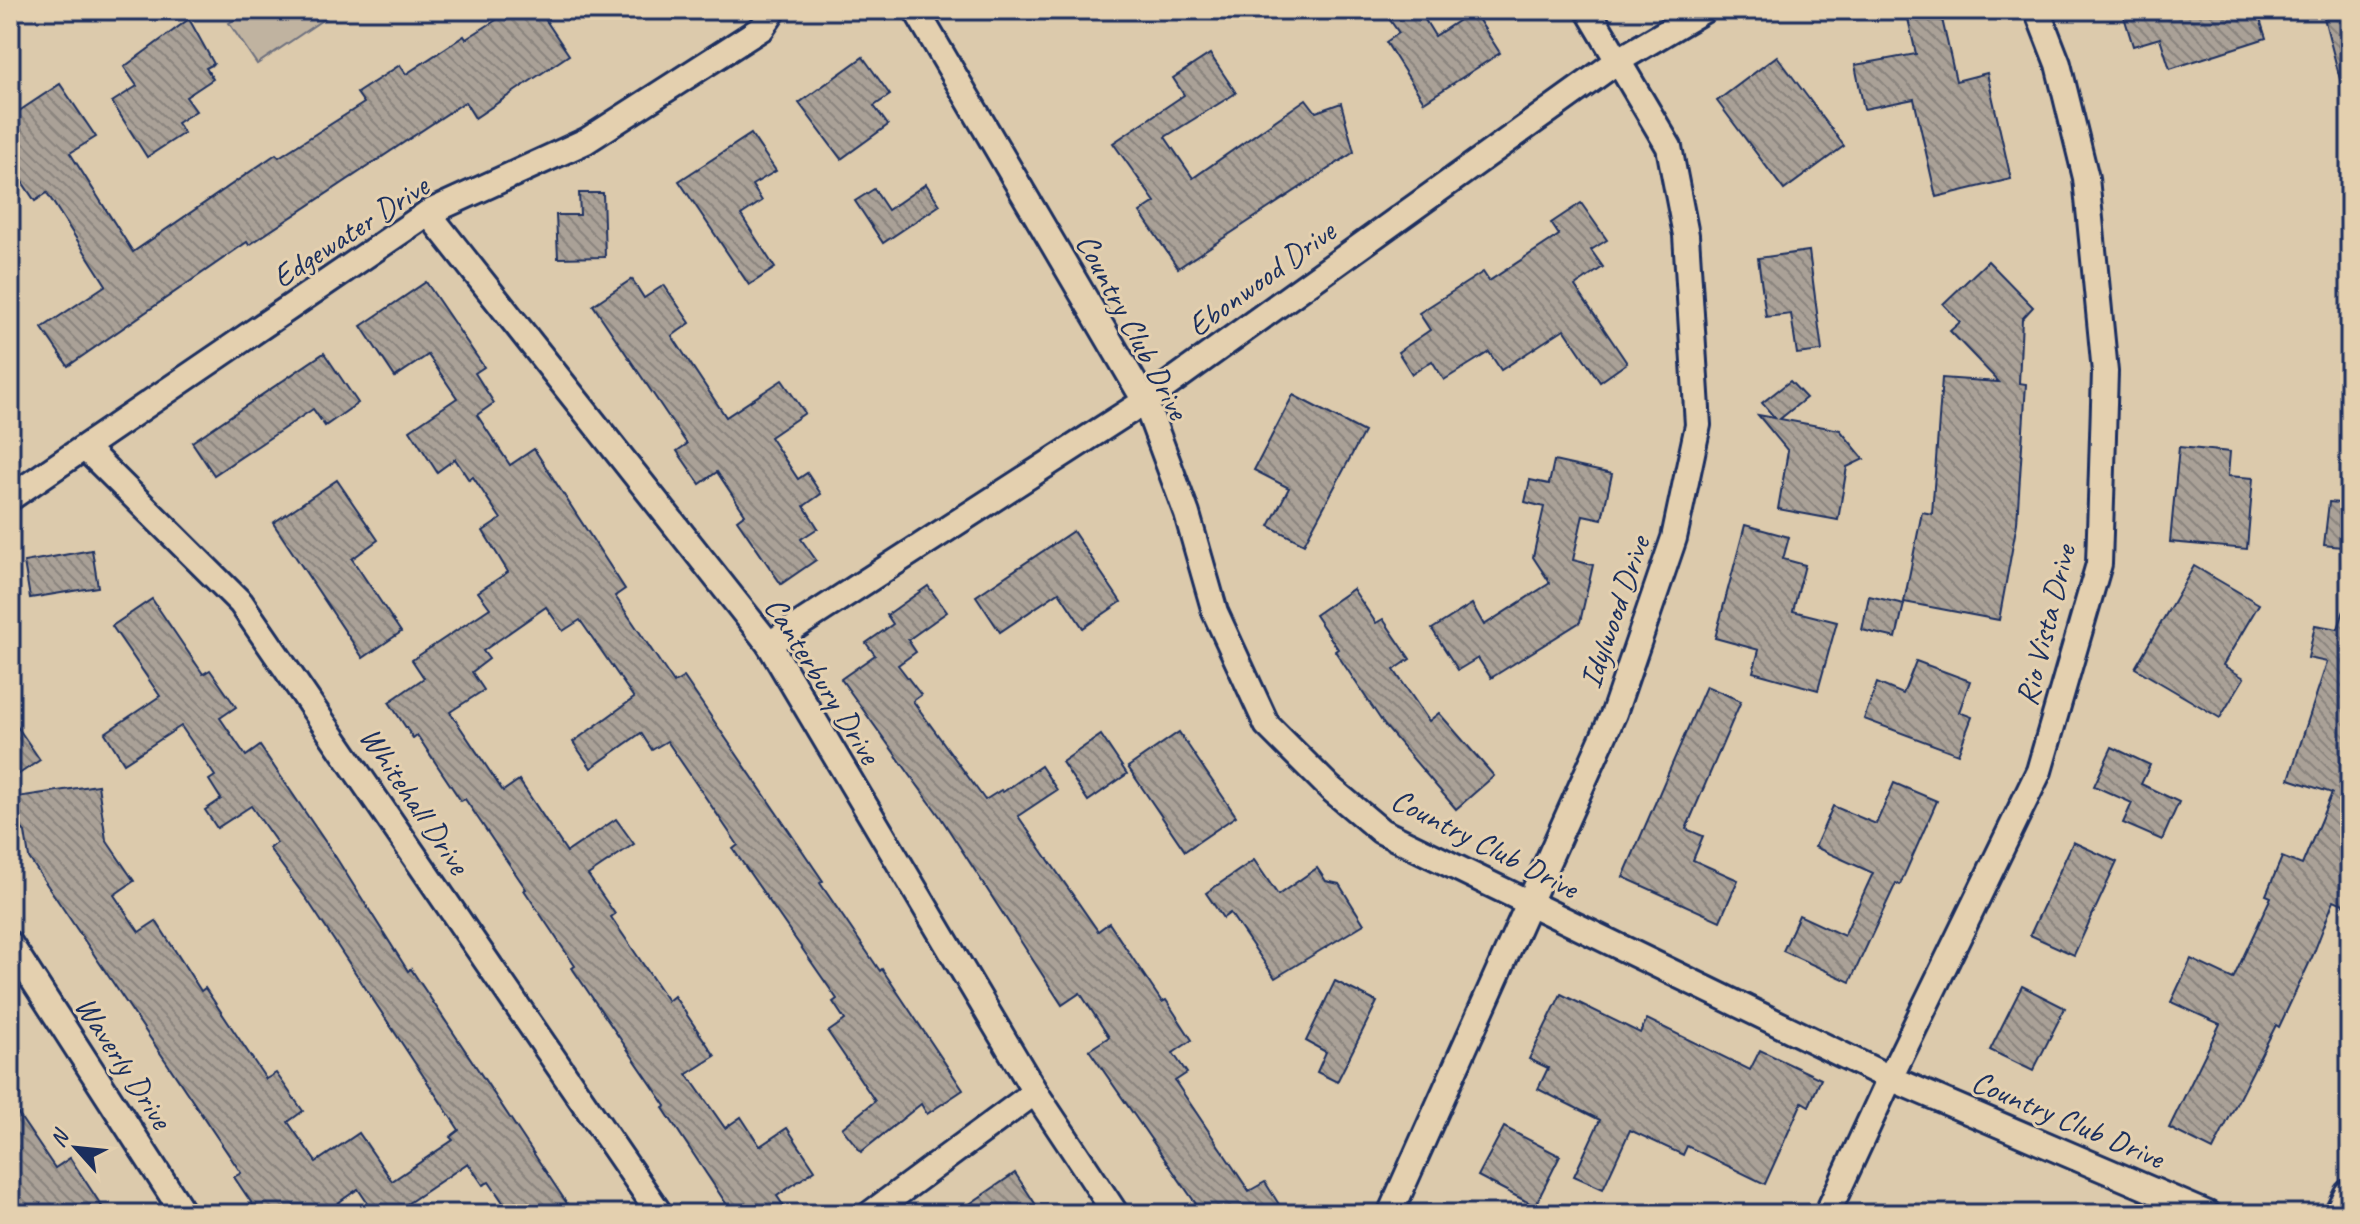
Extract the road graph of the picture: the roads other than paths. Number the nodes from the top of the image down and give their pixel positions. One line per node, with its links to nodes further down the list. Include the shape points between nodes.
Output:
1 (774, 10): 7 (street, Edgewater Drive, via 762,28 586,141)
2 (916, 10): 8 (street, Country Club Drive)
3 (1588, 10): 6 (street, Idylwood Drive)
4 (1704, 10): 6 (street, Ebonwood Drive)
5 (2037, 10): 14 (street, Rio Vista Drive, via 2058,64 2086,178 2105,372 2099,564 2039,771)
6 (1619, 60): 8 (street, Ebonwood Drive); 12 (street, Idylwood Drive, via 1669,147 1686,235 1698,425 1674,538 1614,713)
7 (428, 213): 9 (street, Edgewater Drive); 11 (street, Canterbury Drive)
8 (1145, 401): 11 (street, Ebonwood Drive); 12 (street, Country Club Drive, via 1187,514 1215,612 1267,725 1381,831)
9 (85, 448): 10 (street, Edgewater Drive); 18 (street, Whitehall Drive, via 241,603)
10 (10, 498)
11 (769, 644): 15 (street, Canterbury Drive)
12 (1528, 902): 14 (street, Country Club Drive); 21 (street, Idylwood Drive)
13 (10, 944): 17 (street, Waverly Drive)
14 (1890, 1078): 22 (street, Rio Vista Drive); 23 (street, Country Club Drive)
15 (1035, 1092): 19 (street); 20 (street, Canterbury Drive)
16 (2350, 1196): 24 (main road)
17 (184, 1214)
18 (660, 1214)
19 (870, 1214)
20 (1116, 1214)
21 (1390, 1214)
22 (1827, 1214)
23 (2208, 1214)
24 (2341, 1214)

